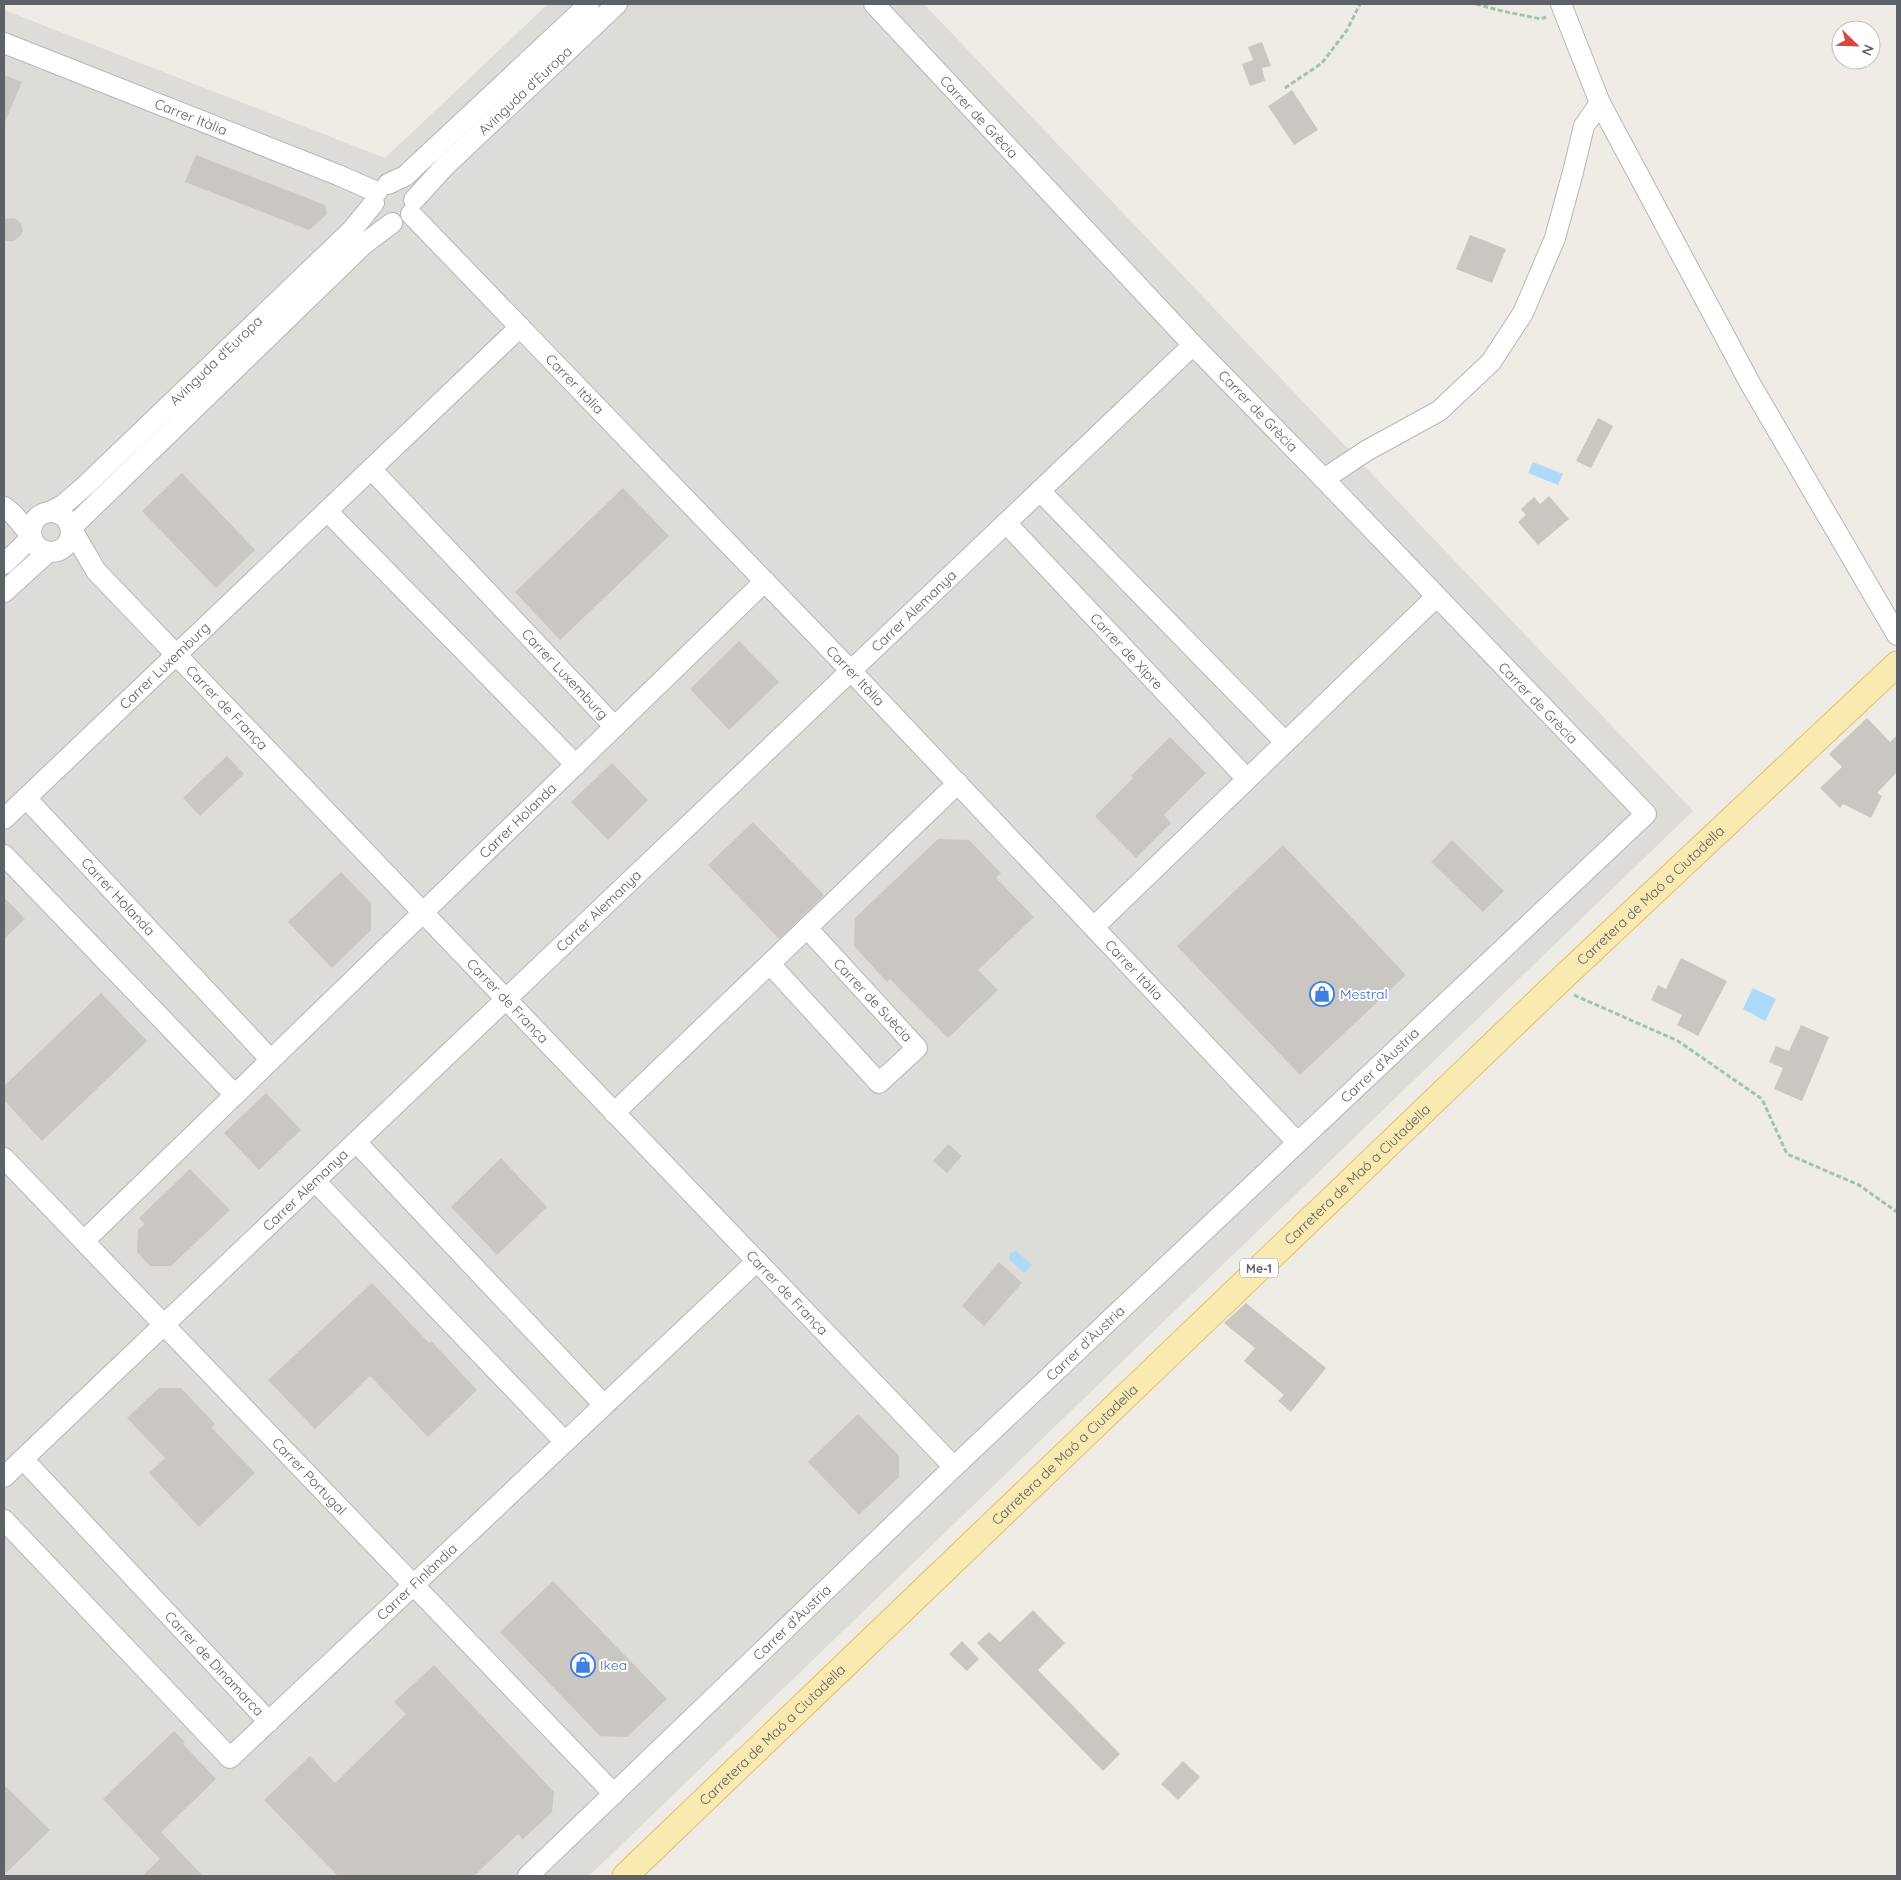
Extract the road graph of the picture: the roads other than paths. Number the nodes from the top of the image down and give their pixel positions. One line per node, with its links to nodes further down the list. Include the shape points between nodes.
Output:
1 (589, 4): 7 (street, Avinguda d'Europa, via 405,176)
2 (618, 4): 8 (street, Avinguda d'Europa, via 445,166)
3 (874, 4): 11 (street, Carrer de Grècia)
4 (1563, 8): 6 (street)
5 (4, 42): 7 (street, Carrer Itàlia)
6 (1600, 103): 13 (street, via 1584,126 1555,238 1523,312 1491,362 1438,411 1366,451); 26 (street, via 1751,385)
7 (380, 193): 8 (street, via 394,183 405,186 409,190); 9 (street, via 378,214); 17 (street, Avinguda d'Europa, via 352,230 86,485)
8 (412, 207): 9 (street, Avinguda d'Europa, via 403,221); 10 (street, Carrer Itàlia)
9 (392, 222): 19 (street, Avinguda d'Europa, via 364,244)
10 (520, 327): 12 (street, Carrer Luxemburg); 23 (street, Carrer Itàlia)
11 (1193, 345): 13 (street, Carrer de Grècia); 14 (street, Carrer Alemanya)
12 (372, 470): 16 (street, Carrer Luxemburg); 30 (street, Carrer Luxemburg)
13 (1324, 479): 25 (street, Carrer de Grècia)
14 (1040, 491): 18 (street, Carrer Alemanya); 31 (street)
15 (4, 507): 20 (street)
16 (327, 511): 27 (street, Carrer Luxemburg); 32 (street)
17 (50, 512): 19 (street, via 66,518); 20 (street, Avinguda d'Europa, via 33,523)
18 (1006, 523): 29 (street, Carrer Alemanya); 33 (street, Carrer de Xipre)
19 (71, 528): 21 (street, Avinguda d'Europa, via 72,534 66,546); 27 (street, Carrer de França, via 96,571)
20 (32, 536): 21 (street, via 37,547); 22 (street, Avinguda d'Europa)
21 (48, 552): 24 (street, Avinguda d'Europa)
22 (4, 564)
23 (765, 582): 29 (street, Carrer Itàlia); 30 (street, Carrer Holanda)
24 (4, 592)
25 (1436, 597): 31 (street); 36 (street, Carrer de Grècia)
26 (1897, 635)
27 (176, 654): 35 (street, Carrer Luxemburg); 39 (street, Carrer de França)
28 (1897, 664): 64 (main road, Carretera de Maó a Ciutadella / Me-1, via 1554,986)
29 (851, 670): 34 (street, Carrer Itàlia); 43 (street, Carrer Alemanya)
30 (615, 727): 32 (street, Carrer Holanda)
31 (1285, 742): 33 (street)
32 (576, 765): 39 (street, Carrer Holanda)
33 (1247, 779): 40 (street)
34 (958, 783): 40 (street, Carrer Itàlia); 41 (street)
35 (26, 798): 37 (street, Carrer Luxemburg); 44 (street, Carrer Holanda)
36 (1646, 814): 48 (street, Carrer d'Àustria)
37 (4, 820)
38 (4, 855): 45 (street)
39 (422, 914): 43 (street, Carrer de França); 44 (street, Carrer Holanda)
40 (1094, 927): 48 (street, Carrer Itàlia)
41 (807, 928): 42 (street); 42 (street, Carrer de Suècia, via 917,1048 880,1083)
42 (770, 964): 46 (street)
43 (505, 1000): 46 (street, Carrer de França); 47 (street, Carrer Alemanya)
44 (271, 1060): 45 (street, Carrer Holanda)
45 (235, 1095): 51 (street, Carrer Holanda)
46 (614, 1113): 52 (street, Carrer de França)
47 (356, 1142): 50 (street, Carrer Alemanya); 54 (street)
48 (1298, 1142): 57 (street, Carrer d'Àustria)
49 (4, 1158): 51 (street, Carrer Portugal)
50 (315, 1181): 53 (street, Carrer Alemanya); 55 (street)
51 (84, 1241): 53 (street, Carrer Portugal)
52 (757, 1261): 54 (street, Carrer Finlàndia); 57 (street, Carrer de França)
53 (164, 1325): 56 (street, Carrer Alemanya); 60 (street, Carrer Portugal)
54 (604, 1405): 55 (street, Carrer Finlàndia)
55 (565, 1442): 60 (street, Carrer Finlàndia)
56 (23, 1459): 58 (street, Carrer Alemanya); 61 (street, Carrer de Dinamarca)
57 (954, 1467): 62 (street, Carrer d'Àustria)
58 (4, 1477)
59 (4, 1520): 61 (street, Carrer de Dinamarca, via 230,1758)
60 (413, 1584): 61 (street, Carrer Finlàndia); 62 (street, Carrer Portugal)
61 (269, 1722)
62 (614, 1794): 63 (street, Carrer d'Àustria)
63 (528, 1876)
64 (625, 1876)

